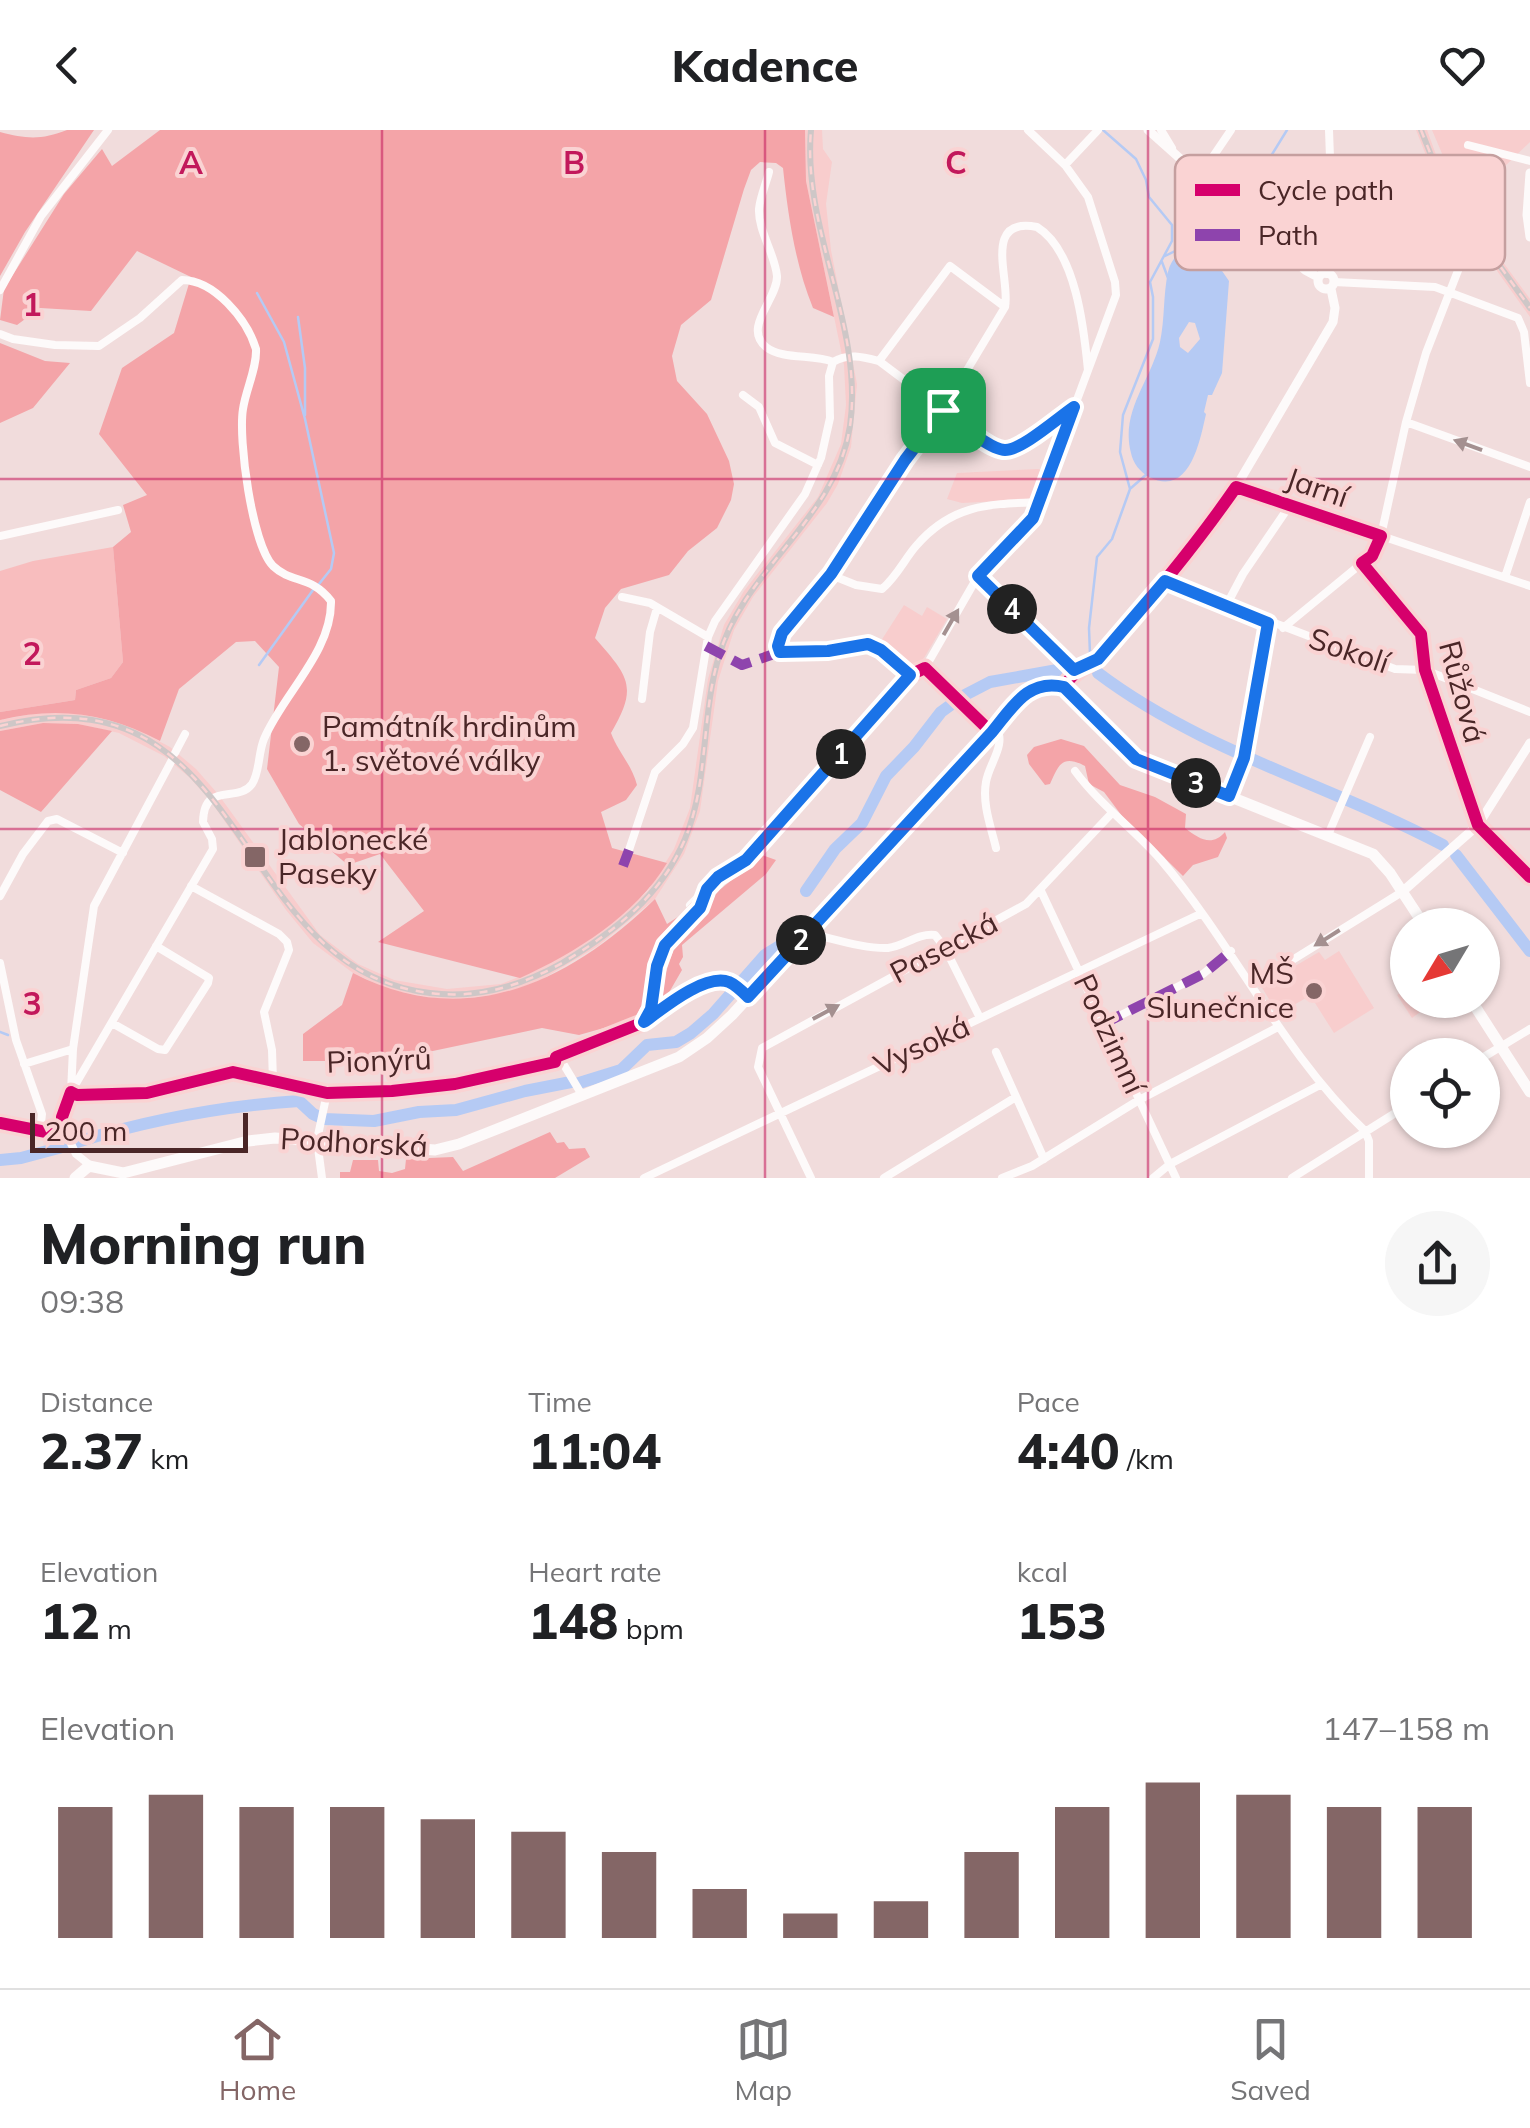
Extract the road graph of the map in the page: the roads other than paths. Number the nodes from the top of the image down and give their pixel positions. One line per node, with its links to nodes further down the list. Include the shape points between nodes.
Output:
1 (108, 130): 22 (street, via 41,216)
2 (1028, 130): 14 (street)
3 (1148, 130): 9 (street)
4 (1161, 130): 10 (street)
5 (1231, 130): 11 (street)
6 (1329, 130): 12 (street)
7 (1098, 131): 14 (street)
8 (1468, 145): 13 (street)
9 (1175, 155)
10 (1175, 155)
11 (1214, 155)
12 (1331, 155)
13 (1530, 160)
14 (1065, 165): 28 (street, via 1088,197 1115,282)
15 (769, 172): 26 (street, via 759,212 777,277 758,335 774,352)
16 (1530, 173): 17 (street)
17 (1529, 231)
18 (1312, 270): 21 (street)
19 (1329, 270): 21 (street)
20 (1460, 270): 23 (street)
21 (1328, 280): 23 (street); 36 (street, via 1333,322)
22 (0, 290)
23 (1450, 291): 29 (street, via 1518,318); 33 (street)
24 (1005, 307): 27 (street, via 950,266); 28 (street, via 1003,240 1022,226 1037,227 1049,236 1077,292); 32 (street)
25 (0, 334): 75 (street, via 99,346 182,280 194,280 233,311 256,349 242,414 250,513 273,565 321,587 332,614 264,738 251,785 217,795 206,806 203,822 214,849)
26 (836, 360): 27 (street); 34 (street)
27 (879, 361): 32 (street)
28 (1088, 370): 31 (street)
29 (1530, 383)
30 (743, 395): 34 (street, via 759,407 775,443)
31 (1074, 407): 32 (street, via 1003,450); 37 (street)
32 (943, 410): 44 (street)
33 (1406, 422): 35 (street, one-way to 33); 42 (street)
34 (818, 465): 54 (street)
35 (1530, 467)
36 (1236, 487): 39 (street, Jarní); 47 (street)
37 (1039, 502): 44 (street, via 960,511 918,544 882,589); 45 (street, via 1033,518)
38 (1530, 502): 46 (street)
39 (1290, 505): 42 (street, Jarní); 50 (street)
40 (118, 510): 41 (street)
41 (0, 536)
42 (1381, 536): 43 (street); 46 (street, Jarní)
43 (1362, 564): 53 (street); 57 (street, Růžová, via 1418,628)
44 (831, 574): 58 (street, via 782,633 780,652 868,644)
45 (978, 576): 55 (street, one-way to 45); 56 (street)
46 (1505, 577): 48 (street, Jarní)
47 (1165, 581): 50 (street, Sokolí); 56 (street, via 1098,659)
48 (1530, 586)
49 (622, 598): 51 (street)
50 (1226, 606): 52 (street, Sokolí)
51 (658, 608): 54 (street); 60 (street)
52 (1268, 623): 53 (street, Sokolí); 67 (street, via 1245,753)
53 (1283, 628): 57 (street, Sokolí, via 1395,669)
54 (708, 637): 72 (street, via 692,728 655,772)
55 (925, 668): 58 (street); 62 (street)
56 (1074, 670): 59 (street)
57 (1425, 670): 61 (street, Sokolí); 69 (street, Růžová)
58 (910, 675): 79 (street, via 746,860)
59 (1064, 687): 62 (main road, Podhorská, via 1035,687); 67 (main road, via 1136,759)
60 (642, 699)
61 (1530, 712)
62 (994, 729): 71 (street, via 1000,742 986,798); 82 (main road, Podhorská)
63 (185, 734): 73 (street)
64 (1370, 738): 70 (street)
65 (1530, 743): 69 (street)
66 (1075, 771): 68 (street)
67 (1229, 796): 70 (main road)
68 (1111, 814): 76 (street, Pasecká); 81 (street, via 1160,859)
69 (1478, 825): 74 (street); 77 (street)
70 (1328, 835): 77 (main road, via 1373,854)
71 (996, 848)
72 (629, 850)
73 (124, 853): 78 (street, via 57,819 48,821); 97 (street, via 94,906)
74 (1530, 877)
75 (191, 886): 83 (street); 101 (street, via 287,942 264,1012)
76 (1041, 891): 84 (street, Pasecká); 87 (street, Podzimní)
77 (1402, 892): 80 (main road); 88 (street, one-way to 88)
78 (0, 896)
79 (690, 905)
80 (1413, 908)
81 (1200, 914): 85 (street); 87 (street, Vysoká)
82 (807, 933): 84 (street, via 883,948 924,934); 89 (main road, Podhorská)
83 (156, 946): 92 (street); 92 (street, via 208,983 165,1050)
84 (946, 948): 90 (street); 109 (street, Pasecká, one-way to 84, via 758,1067 771,1041)
85 (1231, 952): 88 (street); 93 (street, via 1203,974)
86 (0, 963): 100 (street)
87 (1079, 972): 90 (street, Vysoká); 93 (street, Podzimní)
88 (1252, 985): 94 (street)
89 (745, 994): 99 (street, Pionýrů, via 714,982); 106 (main road, Podhorská, via 690,1050)
90 (980, 1018): 109 (street, Vysoká)
91 (1483, 1018): 96 (main road)
92 (112, 1022): 103 (street)
93 (1103, 1024): 108 (street, Podzimní)
94 (1278, 1027): 102 (street); 108 (street)
95 (1530, 1029): 96 (street)
96 (1501, 1047): 105 (main road)
97 (73, 1049): 100 (street); 103 (street)
98 (996, 1052): 107 (street)
99 (555, 1062): 104 (street, Pionýrů, via 455,1084); 106 (street, via 564,1065)
100 (24, 1064): 112 (street, via 42,1114)
101 (274, 1081): 103 (street, Pionýrů, via 233,1072 147,1093); 104 (street, Pionýrů)
102 (1320, 1085): 114 (street); 117 (street)
103 (71, 1092): 113 (street)
104 (327, 1092): 115 (street, Pionýrů)
105 (1530, 1092)
106 (582, 1096): 115 (main road, Podhorská, via 435,1150)
107 (1016, 1096): 116 (street); 125 (street)
108 (1140, 1100): 116 (street); 117 (street, Podzimní)
109 (780, 1112): 118 (street, Vysoká); 124 (street)
110 (1390, 1116): 114 (street)
111 (0, 1123): 112 (street)
112 (40, 1131): 113 (street)
113 (63, 1132): 119 (street)
114 (1365, 1132): 129 (street); 130 (street)
115 (317, 1140): 120 (main road, Podhorská, via 258,1140); 121 (street, Pionýrů)
116 (1044, 1159): 126 (street)
117 (1170, 1164): 127 (street); 128 (street, Podzimní)
118 (666, 1166): 122 (street, Vysoká); 123 (street)
119 (87, 1174): 120 (main road, Podhorská)
120 (119, 1176)
121 (322, 1178)
122 (644, 1178)
123 (673, 1178)
124 (811, 1178)
125 (884, 1178)
126 (1002, 1178)
127 (1153, 1178)
128 (1176, 1178)
129 (1292, 1178)
130 (1369, 1178)

